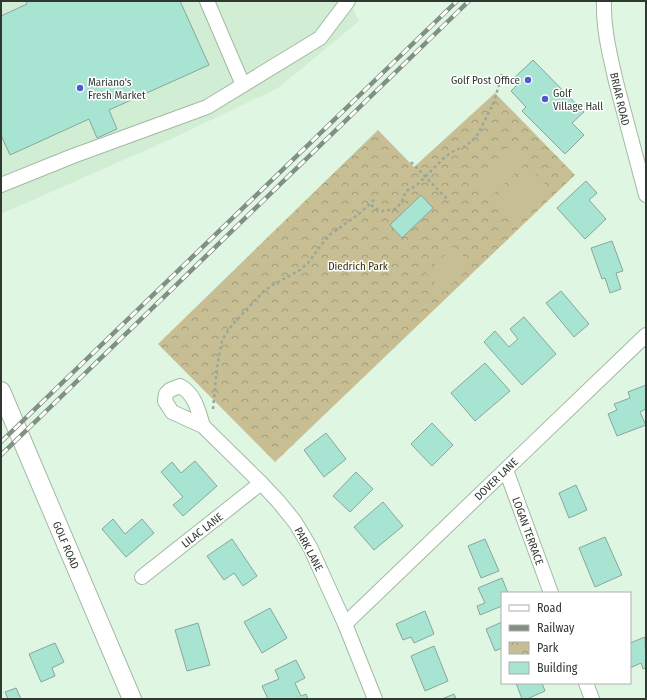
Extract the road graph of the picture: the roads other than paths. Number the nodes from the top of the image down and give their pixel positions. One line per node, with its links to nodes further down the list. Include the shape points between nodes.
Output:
1 (207, 1): 4 (street)
2 (348, 1): 4 (street, via 320,38)
3 (604, 1): 6 (street, BRIAR ROAD, via 606,41)
4 (243, 85): 5 (street, via 207,108)
5 (1, 185)
6 (646, 195)
7 (646, 335): 10 (street, DOVER LANE)
8 (1, 391): 16 (main road, GOLF ROAD)
9 (207, 430): 11 (street, PARK LANE)
10 (506, 470): 13 (street, LOGAN TERRACE); 14 (street, DOVER LANE)
11 (261, 483): 12 (street, LILAC LANE); 14 (street, PARK LANE, via 295,522 310,547)
12 (142, 577)
13 (551, 592)
14 (345, 624): 17 (street, PARK LANE)
15 (586, 684): 18 (street)
16 (132, 699)
17 (375, 699)
18 (592, 699)

